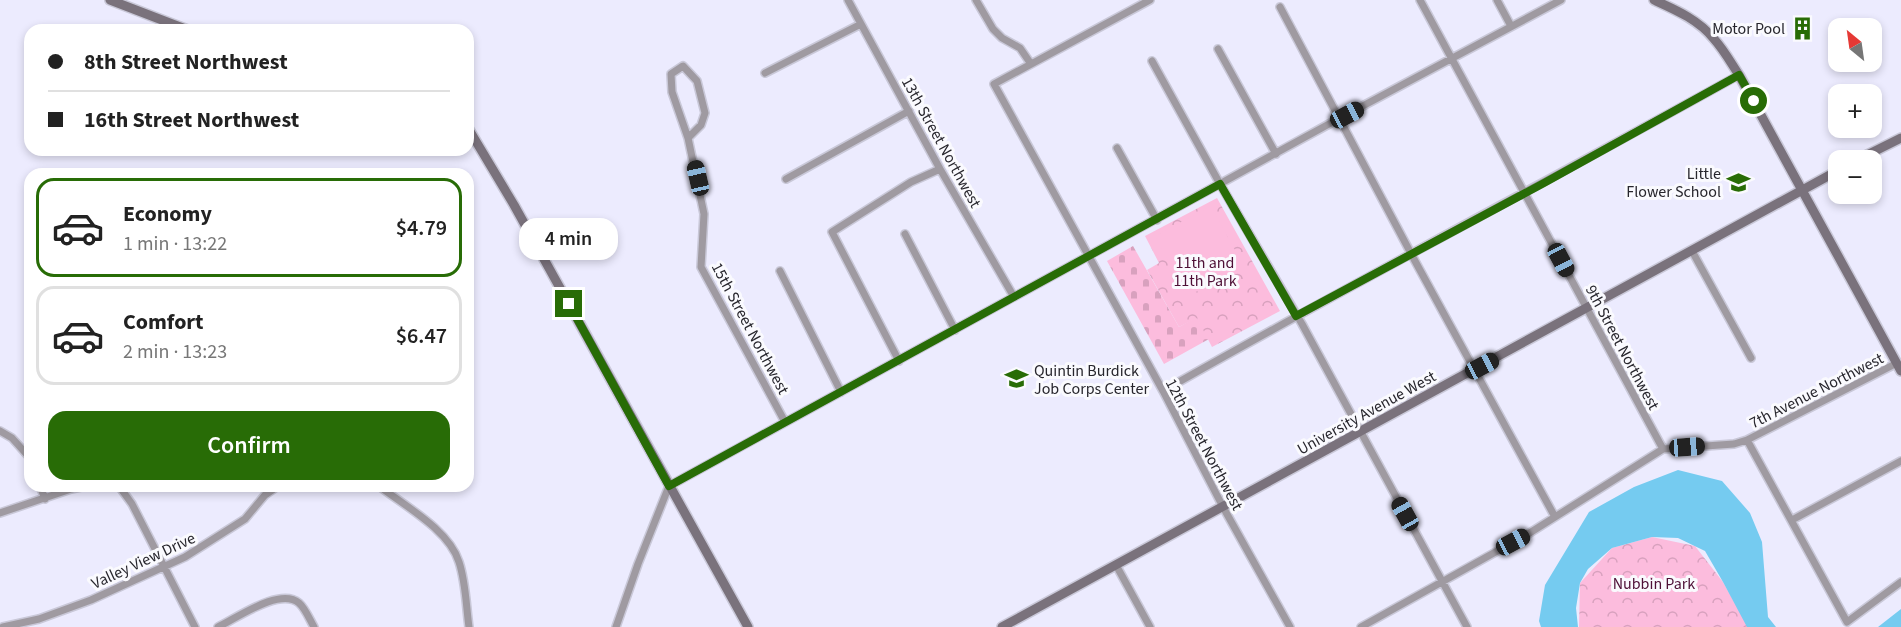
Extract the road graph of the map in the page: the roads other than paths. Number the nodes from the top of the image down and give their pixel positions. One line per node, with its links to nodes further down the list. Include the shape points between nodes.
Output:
1 (110, 0): 10 (street)
2 (848, 0): 11 (street, 13th Street Northwest)
3 (976, 0): 16 (street, via 993,28 1020,48)
4 (1150, 0): 16 (street)
5 (1420, 0): 14 (street, 9th Street Northwest)
6 (1497, 0): 12 (street)
7 (1561, 0): 12 (street)
8 (1654, 0): 18 (street, via 1702,27)
9 (1280, 7): 20 (street)
10 (172, 24)
11 (861, 24): 17 (street); 19 (street, 13th Street Northwest)
12 (1511, 26): 14 (street)
13 (1218, 49): 26 (street)
14 (1452, 58): 20 (street); 32 (street, 9th Street Northwest)
15 (1152, 61): 30 (street)
16 (1031, 64): 37 (street, 12th Street Northwest, via 994,84)
17 (765, 73)
18 (1739, 75): 31 (street); 32 (street)
19 (909, 111): 27 (street, 13th Street Northwest); 29 (street)
20 (1340, 119): 26 (street); 36 (street)
21 (474, 138): 56 (street)
22 (688, 138): 22 (street, 15th Street Northwest, via 672,92 671,74 683,66 697,81 705,113 701,125); 49 (street, 15th Street Northwest, via 704,214 701,267)
23 (1901, 138): 25 (street)
24 (1117, 148): 33 (street)
25 (1877, 150)
26 (1276, 154): 30 (street)
27 (940, 169): 39 (street, 13th Street Northwest); 44 (street, via 911,182 832,232)
28 (1828, 176): 31 (street, University Avenue West)
29 (786, 179)
30 (1220, 184): 33 (street); 41 (street)
31 (1802, 190): 35 (street, University Avenue West); 45 (street)
32 (1525, 193): 36 (street); 40 (street, 9th Street Northwest)
33 (1157, 220): 37 (street)
34 (905, 234): 42 (street)
35 (1692, 251): 40 (street, University Avenue West); 43 (street)
36 (1411, 253): 41 (street); 46 (street)
37 (1088, 256): 39 (street); 47 (street, 12th Street Northwest)
38 (780, 271): 48 (street)
39 (1014, 297): 42 (street)
40 (1587, 309): 46 (street, University Avenue West); 53 (street, 9th Street Northwest)
41 (1296, 316): 47 (street); 51 (street)
42 (955, 330): 44 (street)
43 (1752, 358)
44 (899, 361): 48 (street)
45 (1899, 367): 52 (street, 7th Avenue Northwest)
46 (1475, 370): 51 (street, University Avenue West); 65 (street)
47 (1163, 391): 63 (street, 12th Street Northwest)
48 (841, 392): 49 (street)
49 (785, 422): 56 (street)
50 (0, 431): 54 (street)
51 (1360, 432): 63 (street, University Avenue West); 69 (street)
52 (1747, 440): 53 (street); 66 (street)
53 (1663, 449): 65 (street)
54 (24, 451)
55 (1901, 461): 66 (street)
56 (669, 486): 77 (street); 78 (street)
57 (42, 492): 62 (street)
58 (67, 492): 62 (street)
59 (123, 492): 68 (street)
60 (269, 492): 68 (street, Valley View Drive, via 245,519)
61 (387, 492): 76 (street, via 435,528 451,546 465,586)
62 (45, 499): 64 (street)
63 (1223, 507): 67 (street, University Avenue West); 81 (street, 12th Street Northwest)
64 (0, 513)
65 (1555, 517): 69 (street)
66 (1792, 520): 70 (street, via 1847,622)
67 (1116, 565): 71 (street, University Avenue West); 80 (street)
68 (165, 567): 72 (street, Valley View Drive, via 91,600); 73 (street)
69 (1442, 580): 82 (street); 83 (street)
70 (1901, 582)
71 (1013, 625): 79 (street, University Avenue West)
72 (3, 627)
73 (195, 627)
74 (218, 627): 75 (street, via 268,601 286,597 299,603)
75 (314, 627)
76 (469, 627)
77 (616, 627)
78 (748, 627)
79 (1002, 627)
80 (1150, 627)
81 (1290, 627)
82 (1361, 627)
83 (1467, 627)

